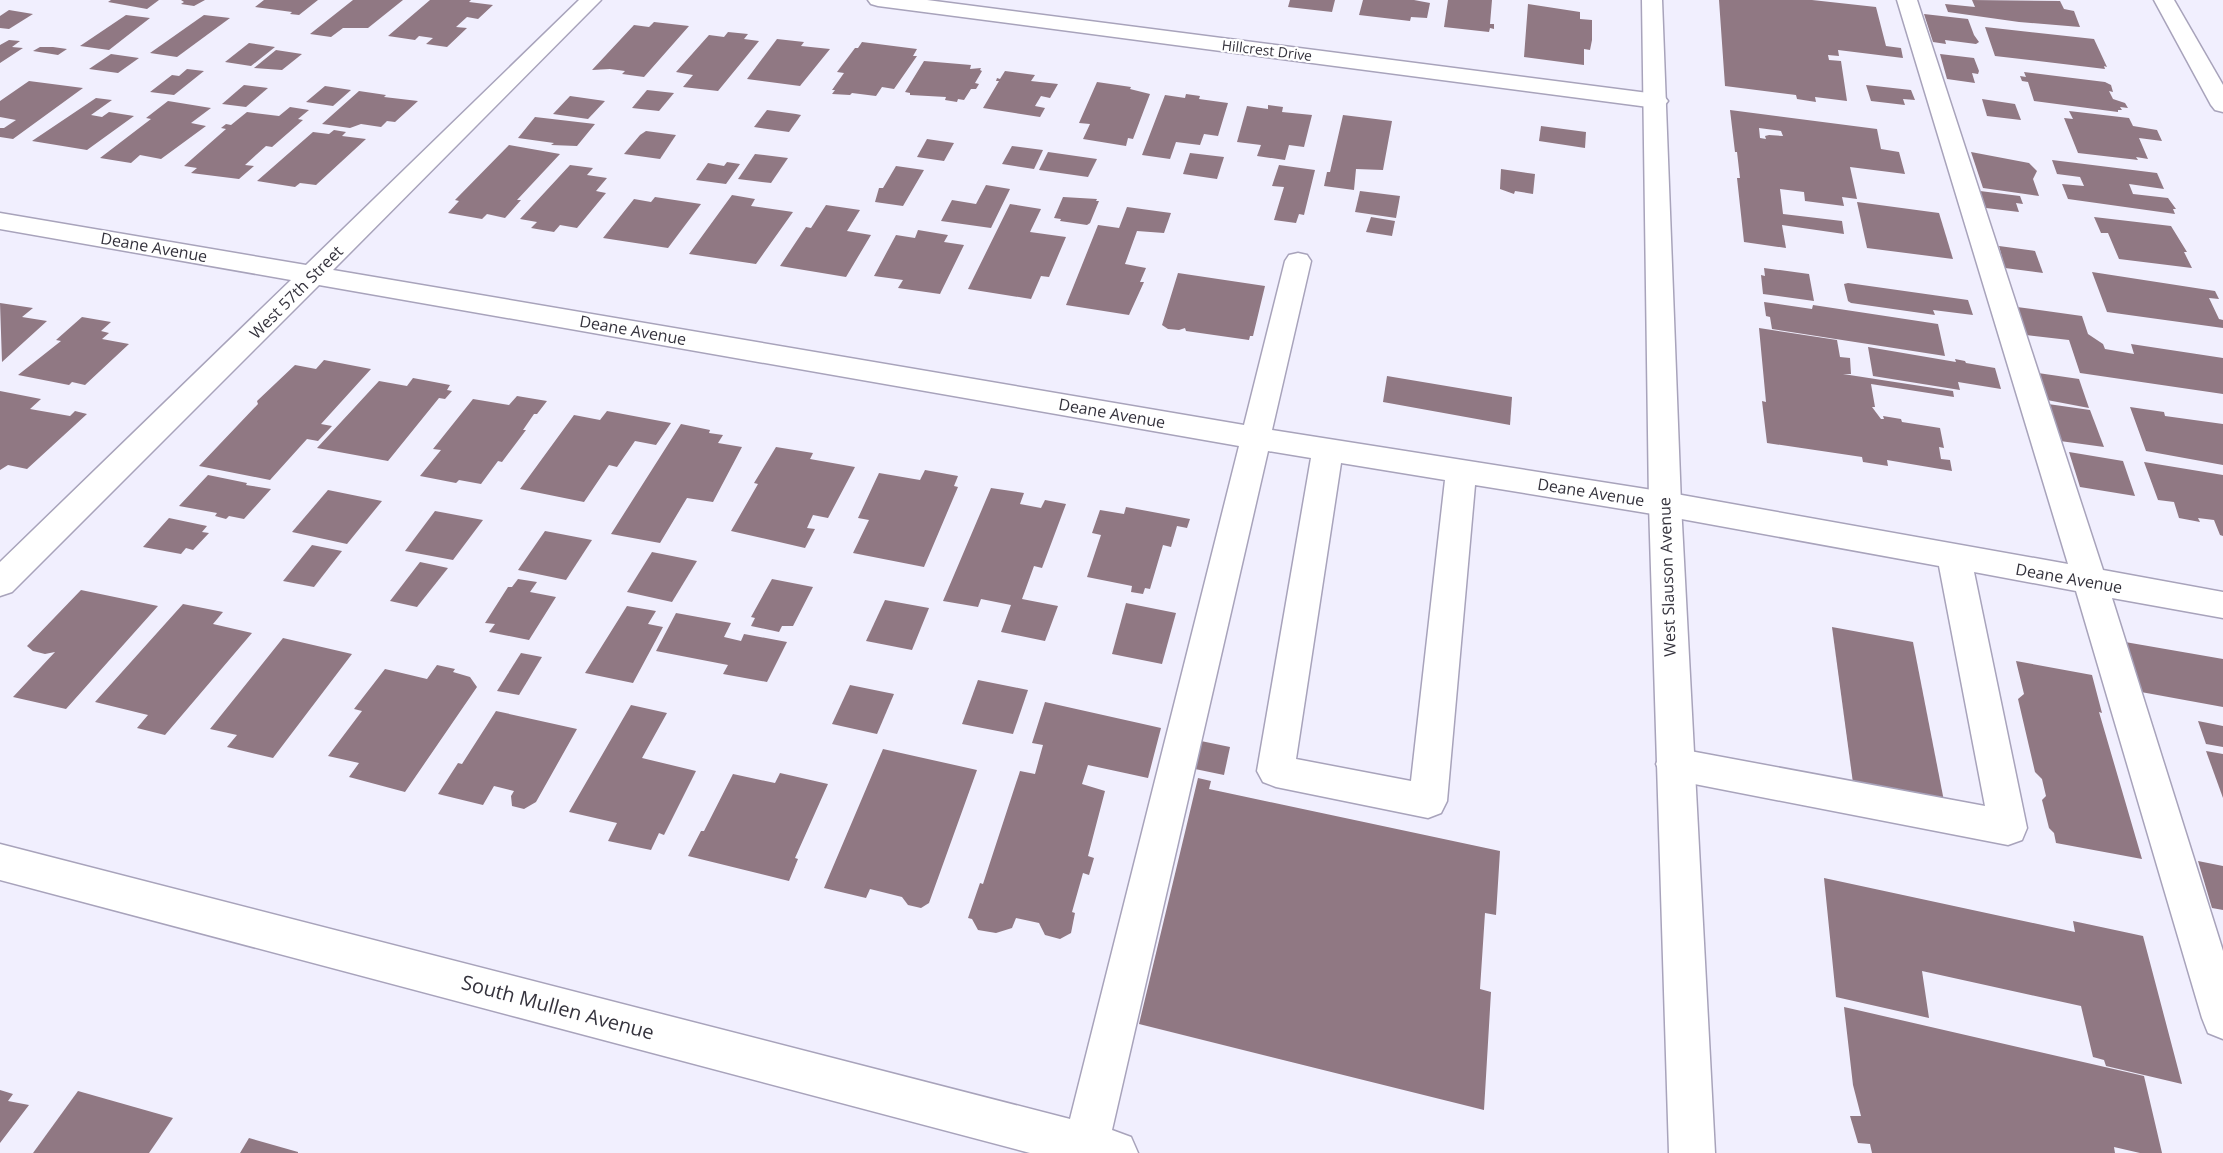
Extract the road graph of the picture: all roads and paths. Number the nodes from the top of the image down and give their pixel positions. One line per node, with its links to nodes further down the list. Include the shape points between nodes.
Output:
1 (591, 0): 10 (street, West 57th Street)
2 (878, 0): 6 (street, Hillcrest Drive)
3 (1652, 0): 6 (street, West Slauson Avenue)
4 (1907, 0): 16 (street)
5 (2164, 0): 7 (street)
6 (1656, 101): 14 (street, West Slauson Avenue)
7 (2223, 105)
8 (0, 220): 10 (street, Deane Avenue)
9 (1298, 261): 11 (street)
10 (314, 275): 11 (street, Deane Avenue); 17 (street, West 57th Street)
11 (1256, 438): 12 (street, Deane Avenue); 22 (street)
12 (1328, 449): 13 (street, Deane Avenue); 13 (street, via 1276,771 1428,801)
13 (1461, 471): 14 (street, Deane Avenue)
14 (1665, 504): 15 (street, Deane Avenue); 19 (street, West Slauson Avenue)
15 (1954, 557): 16 (street, Deane Avenue); 19 (street, via 2008,828)
16 (2090, 582): 18 (street, Deane Avenue); 21 (street)
17 (0, 583)
18 (2223, 605)
19 (1674, 764): 23 (street, West Slauson Avenue)
20 (0, 862): 22 (street, South Mullen Avenue)
21 (2223, 1018)
22 (1095, 1150)
23 (1692, 1153)

